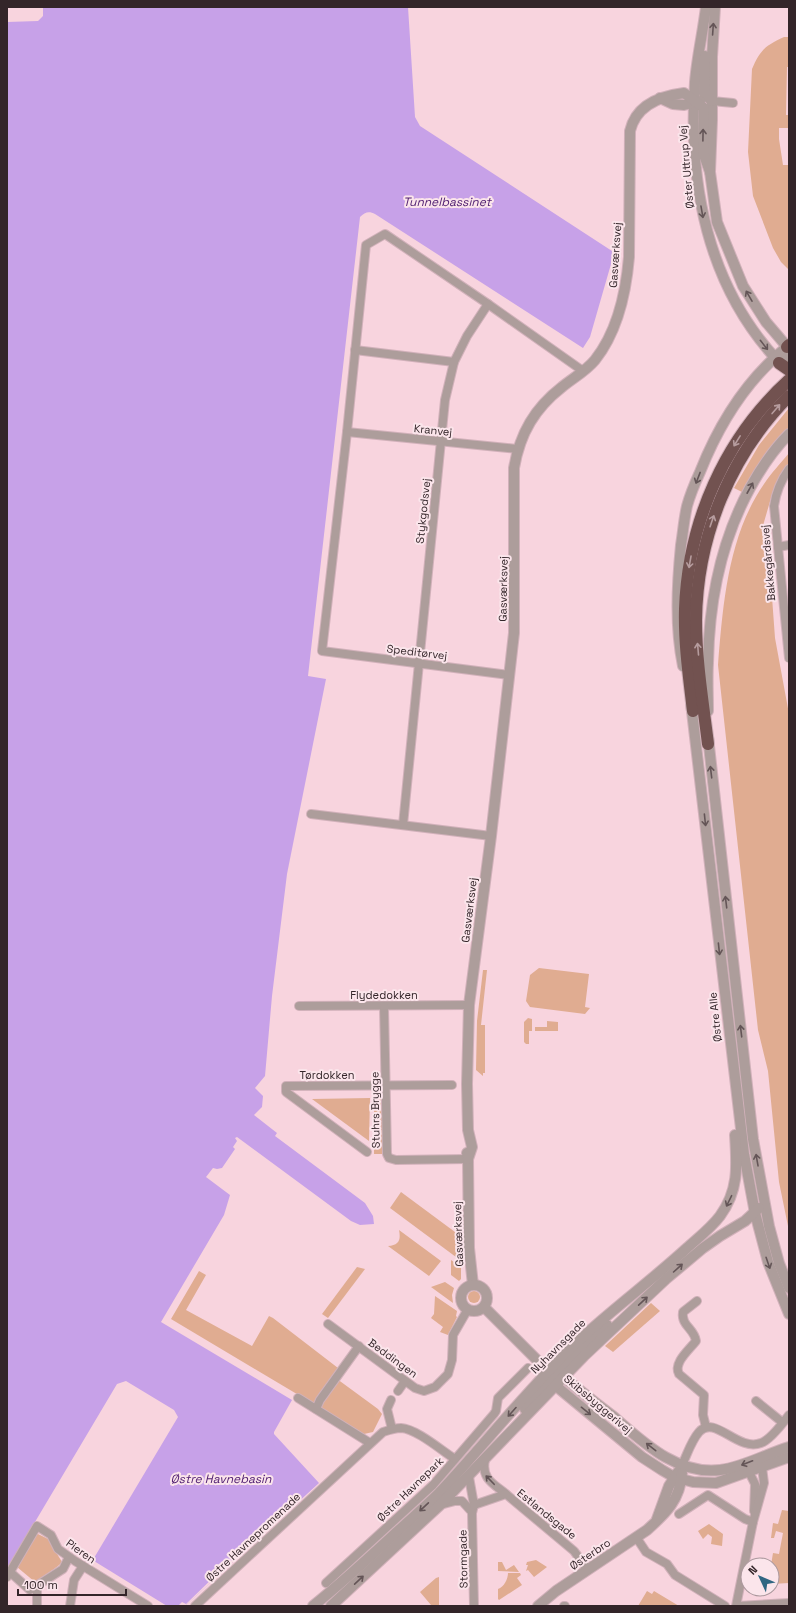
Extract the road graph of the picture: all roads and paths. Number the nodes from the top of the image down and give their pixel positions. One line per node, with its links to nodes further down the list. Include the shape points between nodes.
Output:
1 (706, 7): 3 (street, Øster Uttrup Vej)
2 (715, 7): 5 (street, Øster Uttrup Vej, one-way to 2)
3 (702, 41): 4 (street, Øster Uttrup Vej, via 695,82); 5 (street, via 705,53 704,94)
4 (695, 101): 5 (street); 7 (street, one-way to 4, via 703,152 704,108); 10 (street, Øster Uttrup Vej, one-way to 10, via 696,173 703,218 712,248 739,309); 12 (street, Gasværksvej, via 684,93 660,98 642,108 632,122 627,278 617,319 595,360)
5 (712, 101): 6 (street); 7 (street, Øster Uttrup Vej)
6 (733, 102)
7 (710, 172): 10 (street, Øster Uttrup Vej, one-way to 7, via 735,268 717,222)
8 (488, 304): 9 (street, via 385,234 366,245); 11 (street, Stykgodsvej); 12 (street)
9 (355, 350): 11 (street); 16 (street)
10 (784, 356): 13 (street, Øster Uttrup Vej); 26 (street, Østre Alle, one-way to 26, via 753,379 736,402 708,452 687,507 677,599 680,651)
11 (454, 362): 18 (street, Stykgodsvej, via 445,400)
12 (583, 371): 19 (street, Gasværksvej, via 544,402 524,431)
13 (789, 373)
14 (789, 380): 26 (highway, one-way to 26, via 771,397 741,434 706,503 697,530 687,578 685,609 686,652)
15 (789, 396): 27 (highway, one-way to 15, via 696,621 704,550 718,504 739,461 766,421)
16 (347, 432): 18 (street, Kranvej); 24 (street, Speditørvej, via 322,651)
17 (789, 434): 27 (street, one-way to 17, via 709,648 714,597 723,554 736,516 759,470)
18 (441, 442): 19 (street, Kranvej); 24 (street, Stykgodsvej)
19 (517, 449): 25 (street, Gasværksvej, via 514,468 514,633)
20 (789, 469): 22 (street, Bakkegårdsvej, via 775,497)
21 (789, 545): 22 (street)
22 (778, 547): 23 (street, Bakkegårdsvej)
23 (789, 658)
24 (418, 663): 25 (street, Speditørvej); 29 (street)
25 (509, 675): 30 (street, Gasværksvej)
26 (693, 711): 34 (street, Østre Alle, one-way to 34)
27 (708, 744): 39 (street, one-way to 27, via 753,1139)
28 (311, 814): 29 (street)
29 (403, 826): 30 (street)
30 (491, 836): 33 (street, Gasværksvej)
31 (299, 1006): 32 (street, Flydedokken)
32 (384, 1006): 33 (street, Flydedokken); 36 (street, Stuhrs Brygge)
33 (469, 1006): 38 (street, Gasværksvej, via 468,1130 465,1147)
34 (733, 1069): 40 (street, Østre Alle); 50 (street, Nyhavnsgade, one-way to 50, via 737,1171 731,1196 720,1216 660,1273 576,1344)
35 (452, 1085): 36 (street, Tørdokken)
36 (386, 1086): 37 (street, Tørdokken, via 286,1086 286,1092); 38 (street, Stuhrs Brygge, via 386,1148 389,1158)
37 (367, 1152)
38 (468, 1159): 41 (street, Gasværksvej)
39 (763, 1198): 40 (street, Nyhavnsgade); 42 (street, via 779,1263)
40 (755, 1213): 46 (street, Østre Alle, one-way to 46, via 768,1262); 50 (street, Nyhavnsgade, one-way to 40, via 584,1356 690,1257)
41 (473, 1285): 44 (street, via 481,1287 486,1294); 45 (street, via 466,1288 462,1294 462,1303)
42 (789, 1288)
43 (697, 1301): 59 (street, via 683,1312 682,1318 695,1335 696,1342 677,1370 704,1395 703,1415)
44 (484, 1307): 45 (street, via 477,1311); 50 (street)
45 (468, 1309): 51 (street, Beddingen, via 453,1335 452,1360 446,1377 435,1387 424,1391)
46 (789, 1314)
47 (328, 1324): 48 (street, Beddingen)
48 (359, 1346): 51 (street, Beddingen); 57 (street)
49 (528, 1368): 64 (street, via 498,1398 494,1414)
50 (557, 1374): 52 (street, Nyhavnsgade); 52 (street, Skibsbyggerivej); 65 (street, via 549,1380); 66 (street, Skibsbyggerivej, one-way to 50, via 654,1450); 83 (street, Nyhavnsgade, one-way to 83, via 438,1494)
51 (405, 1381): 53 (street)
52 (556, 1386): 65 (street, Nyhavnsgade); 70 (street, Skibsbyggerivej, one-way to 70, via 642,1457)
53 (398, 1391)
54 (298, 1398): 57 (street)
55 (391, 1400): 60 (street, via 387,1409)
56 (756, 1400): 58 (street)
57 (316, 1409): 61 (street)
58 (786, 1421): 59 (street, via 768,1438 755,1444 737,1441 719,1429)
59 (706, 1427): 66 (street, Østerbro, via 696,1436)
60 (392, 1429): 61 (street, via 383,1432); 64 (street, Østre Havnepark, via 402,1428 410,1431)
61 (370, 1443): 88 (street, Østre Havnepromenade)
62 (789, 1447): 66 (street, one-way to 66, via 726,1469 698,1470)
63 (789, 1457): 67 (street)
64 (455, 1459): 81 (street, Østre Havnepark, via 433,1485)
65 (485, 1460): 69 (street, Nyhavnsgade); 71 (street, Estlandsgade, one-way to 65, via 486,1476)
66 (682, 1465): 70 (street, Østerbro)
67 (762, 1467): 68 (street); 75 (street, via 764,1483)
68 (748, 1472): 70 (street, via 716,1483 700,1483); 75 (street, via 755,1484)
69 (469, 1477): 72 (street, Nyhavnsgade); 73 (street, Stormgade)
70 (678, 1478): 76 (street, Østerbro, via 669,1486 656,1522)
71 (506, 1494): 73 (street, Estlandsgade); 79 (street, Estlandsgade, via 574,1551)
72 (440, 1505): 73 (street, via 462,1501); 91 (street, Nyhavnsgade, one-way to 72)
73 (473, 1509): 92 (street, Stormgade)
74 (679, 1514): 75 (street, via 708,1495)
75 (753, 1522): 95 (street)
76 (636, 1537): 79 (street, Østerbro); 94 (street, via 646,1552 667,1564 675,1575)
77 (69, 1557): 78 (street, Pieren); 80 (street, Pieren, via 58,1549 51,1535 37,1526); 82 (street, via 63,1569)
78 (82, 1566): 86 (street, via 74,1580); 87 (street, Pieren)
79 (588, 1570): 93 (street, Østerbro)
80 (8, 1575): 82 (street, via 30,1590)
81 (326, 1583)
82 (37, 1586): 85 (street)
83 (324, 1597): 89 (street, Nyhavnsgade); 90 (street)
84 (789, 1603): 95 (street)
85 (37, 1606)
86 (70, 1606)
87 (148, 1606)
88 (195, 1606)
89 (313, 1606)
90 (316, 1606)
91 (331, 1606)
92 (474, 1606)
93 (538, 1606)
94 (725, 1606)
95 (737, 1606)

